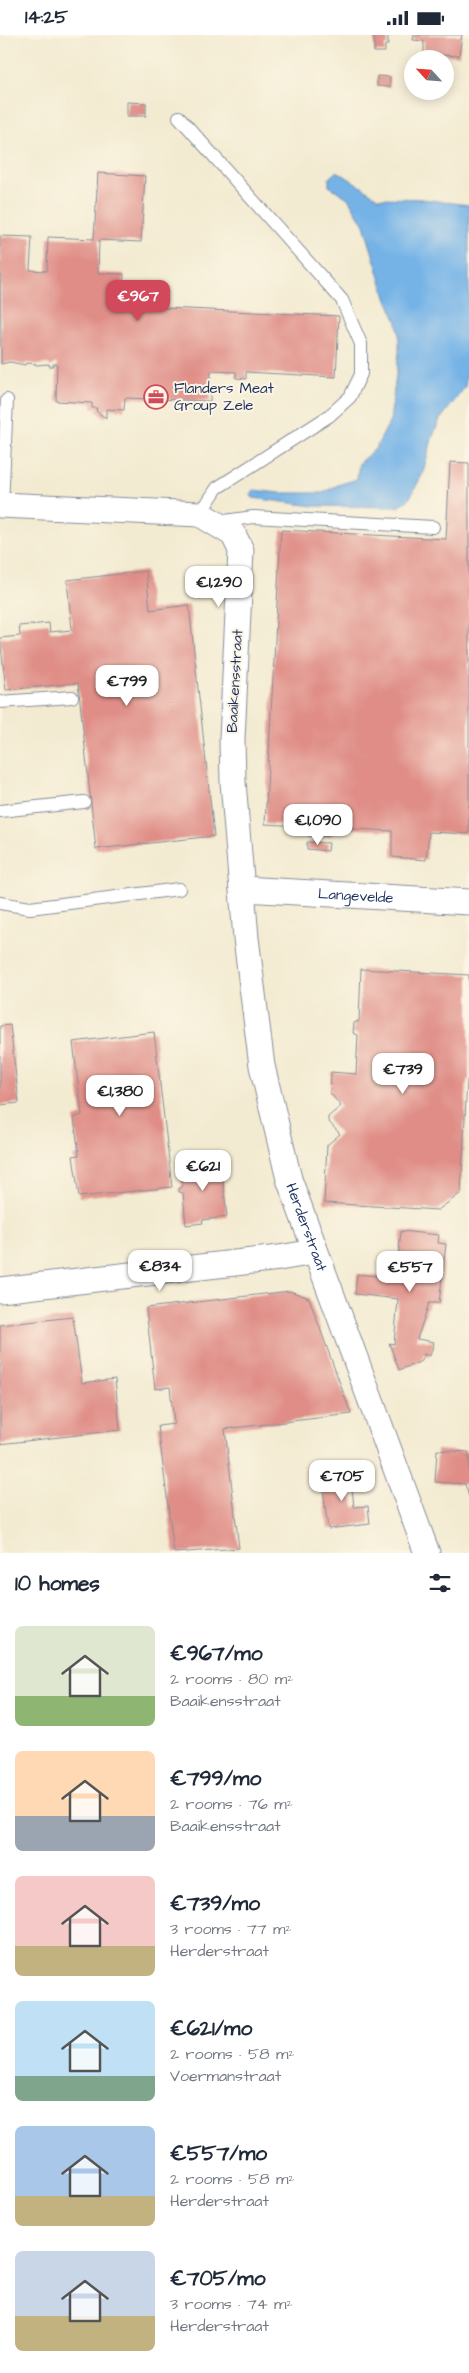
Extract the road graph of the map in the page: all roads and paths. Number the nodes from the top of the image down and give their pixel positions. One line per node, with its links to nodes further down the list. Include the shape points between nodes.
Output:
1 (180, 117): 4 (lane, via 342,300 360,344 361,374 350,397 329,416 217,488)
2 (7, 400): 3 (lane)
3 (1, 505): 4 (street)
4 (208, 518): 5 (lane, via 253,517); 11 (street, Baaikensstraat, via 233,534 241,550 232,739)
5 (433, 527)
6 (72, 697): 7 (lane)
7 (0, 702)
8 (84, 802): 9 (lane)
9 (0, 811)
10 (179, 889): 13 (lane, via 30,908)
11 (242, 889): 12 (street, Langevelde); 14 (street, Herderstraat, via 262,1065 289,1179)
12 (469, 902)
13 (0, 903)
14 (314, 1252): 15 (street); 16 (street, Herderstraat)
15 (0, 1290)
16 (427, 1553)

